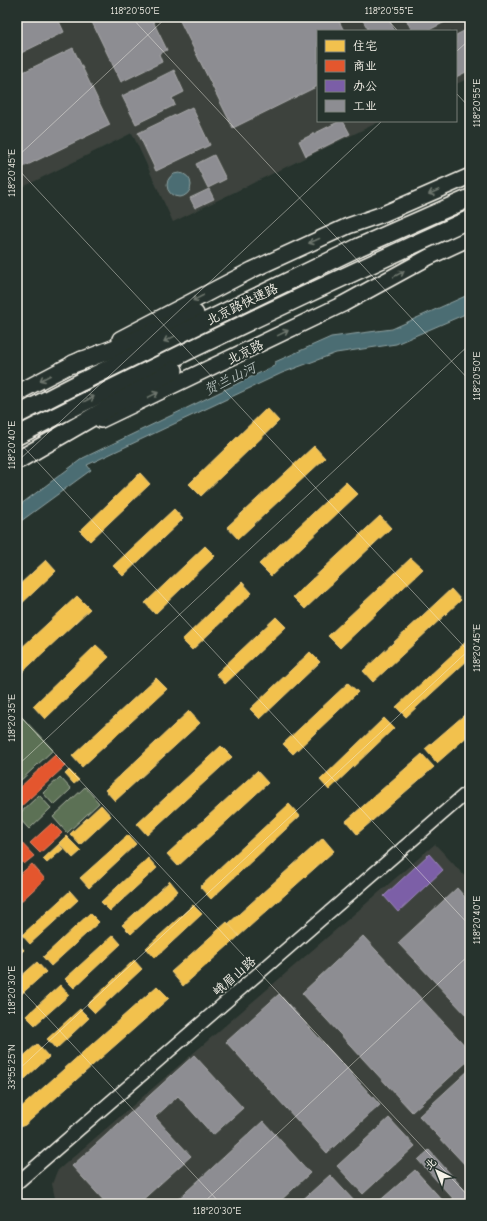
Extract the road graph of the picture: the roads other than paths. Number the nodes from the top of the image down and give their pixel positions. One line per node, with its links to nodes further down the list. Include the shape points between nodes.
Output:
1 (470, 176): 7 (main road, one-way to 7, via 383,214 348,226 258,267)
2 (470, 198): 3 (highway, 北京路快速路)
3 (433, 215): 7 (highway, via 320,254 183,320); 9 (highway, 北京路快速路, one-way to 9, via 352,251)
4 (470, 219): 6 (highway, 北京路快速路)
5 (470, 238): 11 (main road, 北京路, one-way to 5, via 343,304 429,257)
6 (394, 253): 10 (highway, 北京路快速路, one-way to 6); 11 (highway, via 326,295 162,376)
7 (73, 364): 8 (main road, one-way to 8)
8 (17, 393)
9 (17, 415)
10 (17, 436)
11 (19, 460)
12 (470, 790): 13 (street, 峨眉山路)
13 (17, 1182)

